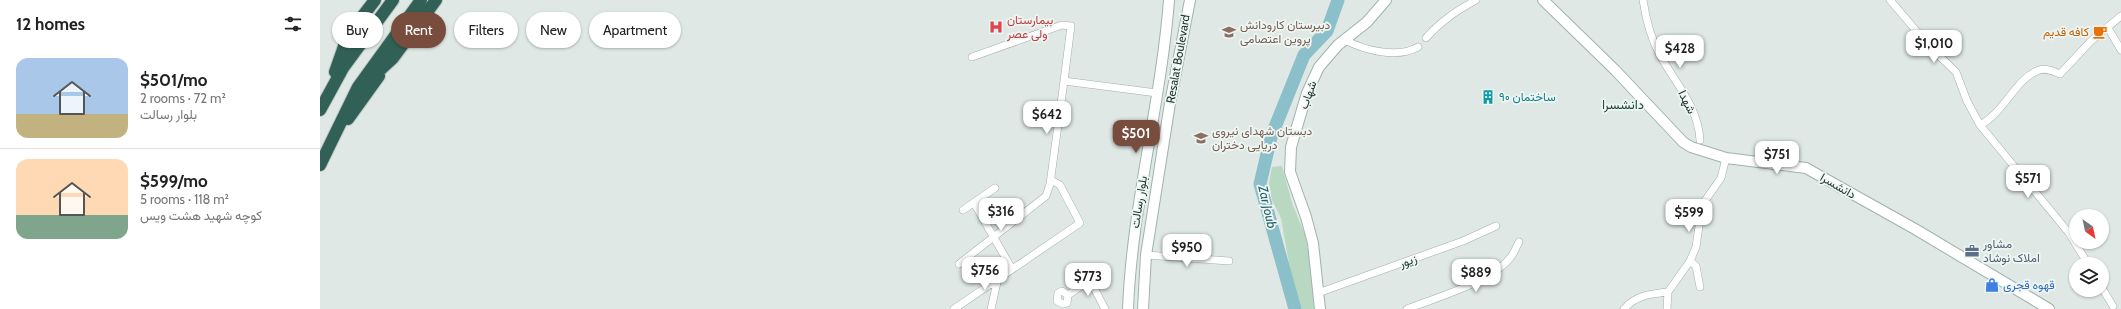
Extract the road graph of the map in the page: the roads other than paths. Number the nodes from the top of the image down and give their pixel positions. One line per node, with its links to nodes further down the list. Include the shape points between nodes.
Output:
1 (374, 0): 25 (highway, via 347,38)
2 (394, 0): 25 (highway, via 343,68)
3 (421, 0): 23 (highway)
4 (436, 0): 20 (highway)
5 (1163, 0): 14 (street, via 1162,13)
6 (1169, 0): 14 (street, بلوار رسالت)
7 (1190, 0): 38 (street, Resalat Boulevard, via 1170,103)
8 (1386, 0): 17 (street, شهاب, via 1368,22)
9 (1476, 0): 16 (street, via 1453,12)
10 (1543, 0): 29 (street, دانشسرا, via 1615,70 1683,142)
11 (1643, 0): 27 (street, شهدا, via 1648,30 1660,56 1690,103 1699,128)
12 (1890, 0): 26 (street, via 1930,47 1956,72)
13 (2121, 16): 15 (street)
14 (1167, 27): 24 (street, بلوار رسالت)
15 (2108, 28): 19 (street); 26 (street, via 2060,74 2049,69 2039,70 2021,83 1991,119)
16 (1426, 38)
17 (1344, 40): 18 (street, via 1364,49 1386,52); 49 (street, شهاب, via 1317,72 1307,93 1291,147 1290,172 1312,242)
18 (1418, 47)
19 (2121, 50)
20 (393, 58): 23 (highway); 28 (highway)
21 (972, 58): 22 (street, via 1062,25 1071,26)
22 (1064, 81): 24 (street); 31 (street)
23 (355, 92): 28 (highway)
24 (1157, 93): 56 (street, بلوار رسالت, via 1132,248)
25 (322, 105)
26 (1980, 125): 39 (street, via 2069,233)
27 (1700, 140)
28 (331, 143): 30 (highway)
29 (1726, 158): 41 (street, via 1722,178 1702,205 1696,247); 62 (street, دانشسرا, via 1806,168 1915,228)
30 (320, 165)
31 (1051, 180): 36 (street, via 1043,199); 43 (street, via 1060,186 1080,223)
32 (995, 188): 33 (street)
33 (974, 203): 34 (street); 36 (street)
34 (963, 210)
35 (1496, 226): 49 (street, زیور, via 1463,241)
36 (994, 237): 42 (street); 43 (street)
37 (1519, 242): 59 (street, via 1510,259 1490,274 1472,284)
38 (1146, 256): 40 (street); 57 (street, Resalat Boulevard)
39 (2084, 257)
40 (1229, 261)
41 (1690, 261): 47 (street, via 1696,266); 48 (street)
42 (959, 264)
43 (1012, 269): 45 (street)
44 (1097, 274): 46 (street)
45 (998, 278): 53 (street); 54 (street)
46 (1090, 280): 50 (street); 55 (street)
47 (1700, 287)
48 (1668, 292): 60 (street, via 1632,300); 61 (street)
49 (1318, 293): 58 (street, شهاب)
50 (1068, 295)
51 (2108, 297): 52 (street)
52 (2113, 306)
53 (954, 309)
54 (991, 309)
55 (1105, 309)
56 (1128, 309)
57 (1143, 309)
58 (1320, 309)
59 (1407, 309)
60 (1624, 309)
61 (1667, 309)
62 (2049, 309)

